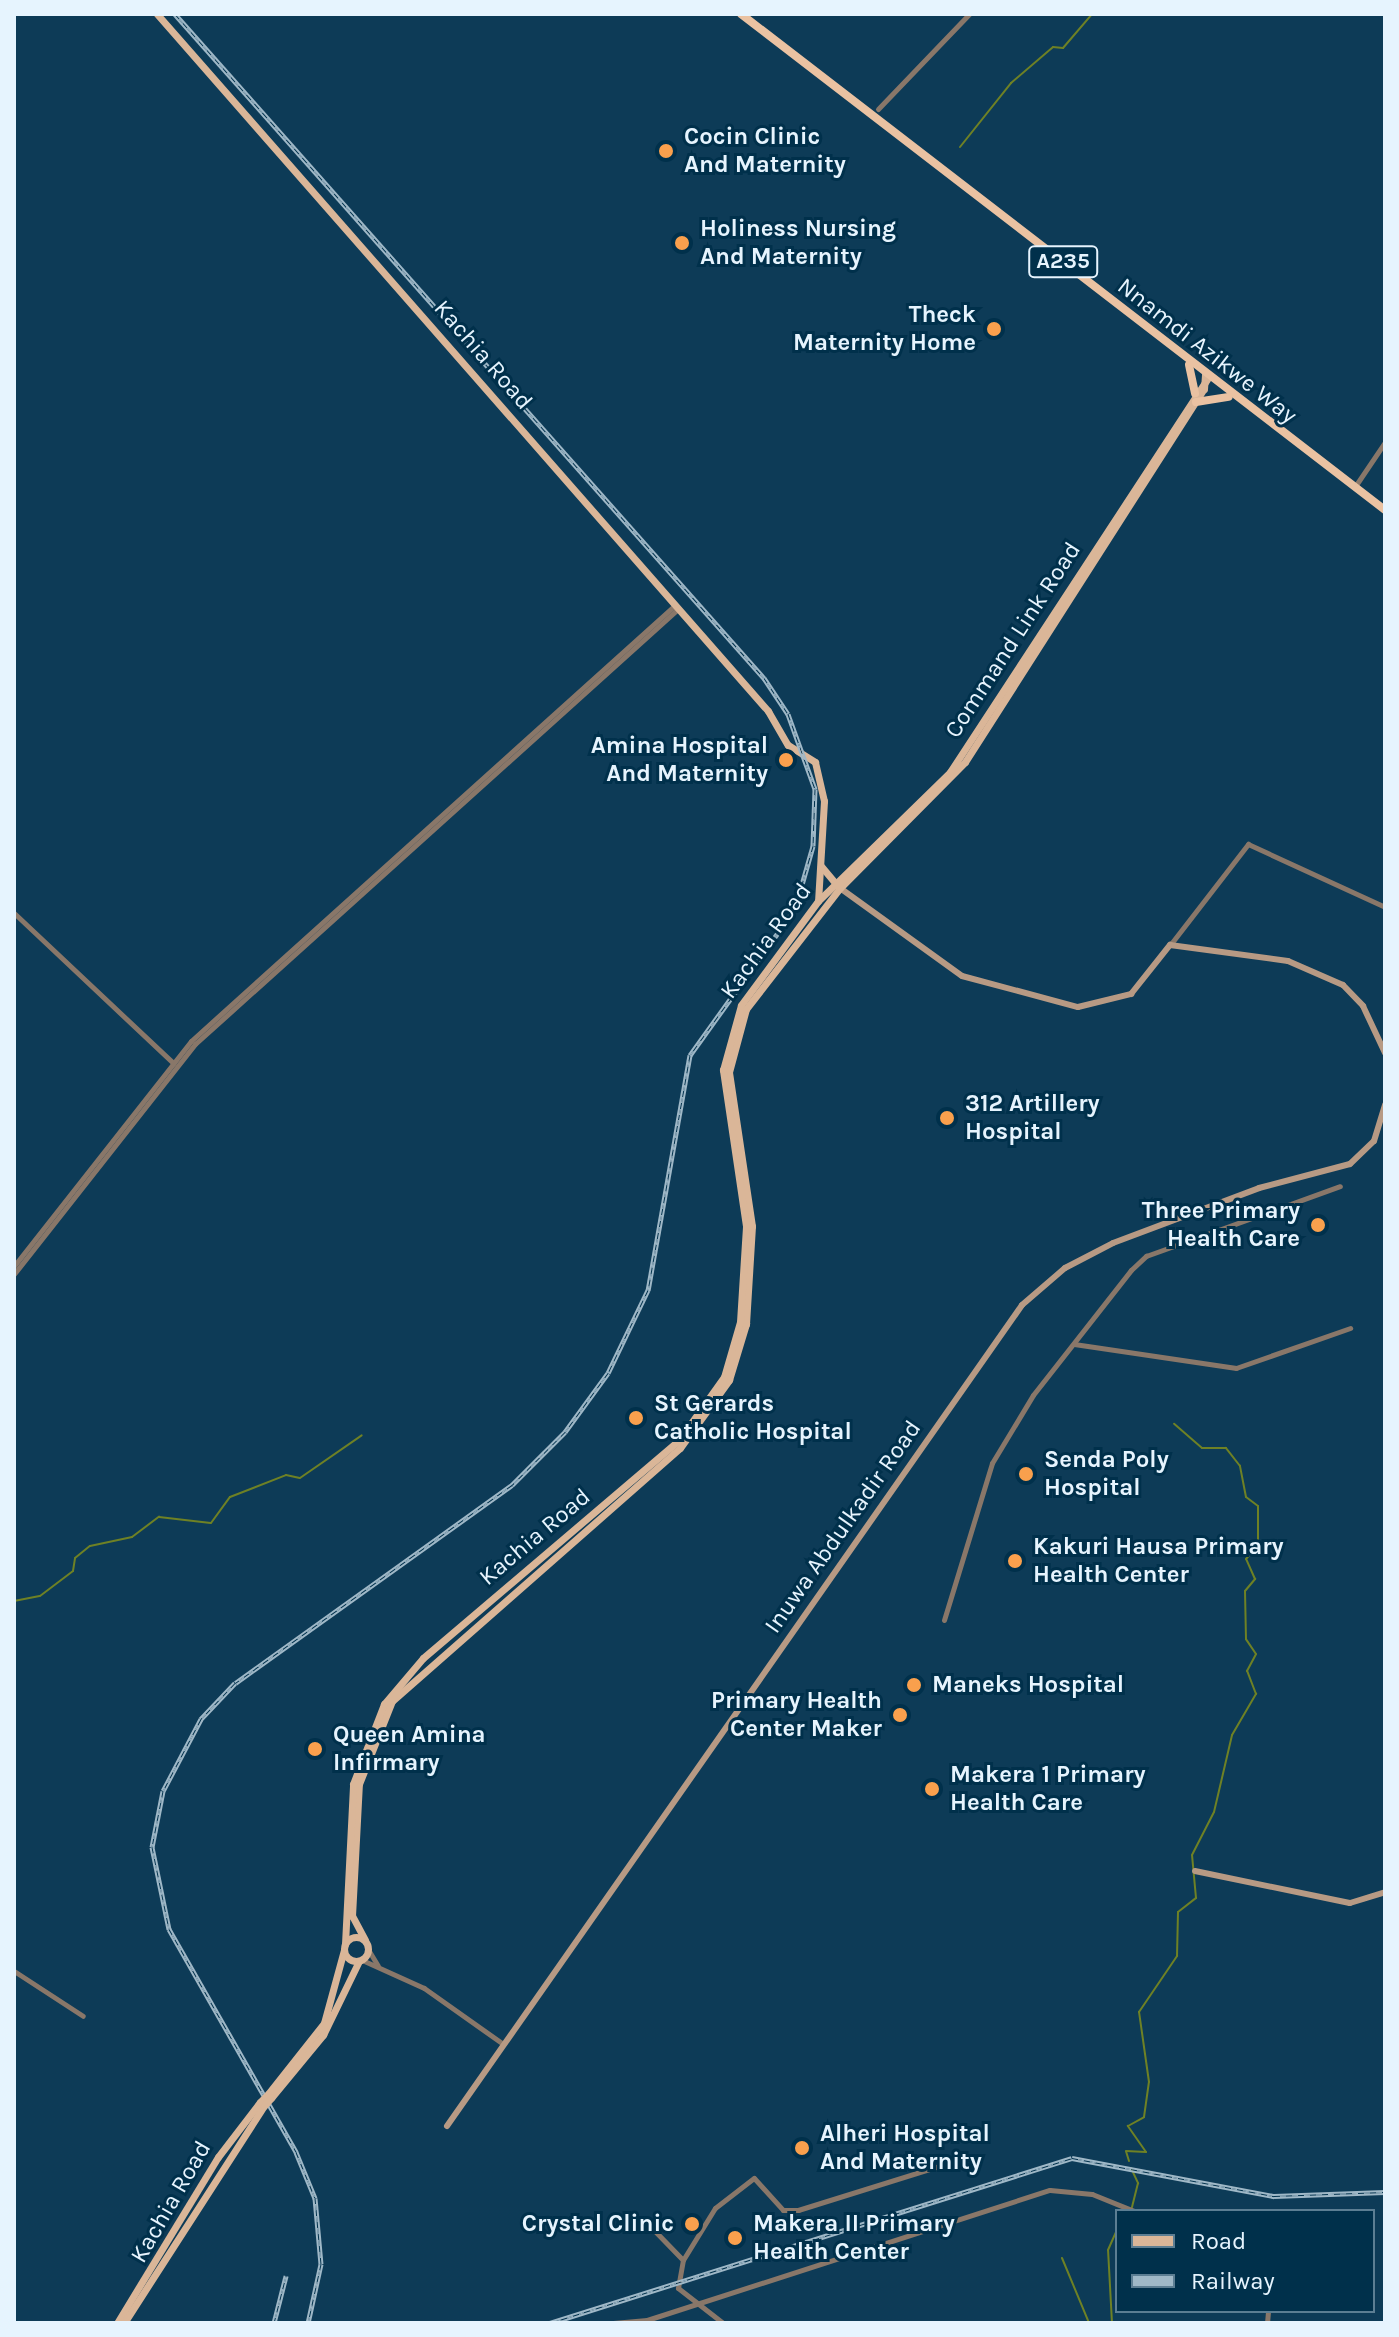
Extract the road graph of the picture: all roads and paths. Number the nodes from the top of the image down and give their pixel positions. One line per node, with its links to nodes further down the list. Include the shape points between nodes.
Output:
1 (157, 14): 15 (main road, Kachia Road)
2 (741, 14): 6 (highway, Nnamdi Azikwe Way / A235)
3 (750, 14): 5 (highway, Nnamdi Azikwe Way / A235)
4 (969, 14): 5 (street)
5 (878, 109): 7 (highway, Nnamdi Azikwe Way / A235)
6 (1184, 359): 8 (highway, Nnamdi Azikwe Way / A235); 10 (highway)
7 (1198, 364): 8 (main road); 9 (highway, Nnamdi Azikwe Way / A235)
8 (1208, 379): 9 (main road); 10 (main road, Command Link Road); 11 (highway, Nnamdi Azikwe Way / A235)
9 (1219, 381): 13 (highway, Nnamdi Azikwe Way / A235)
10 (1195, 397): 11 (highway, via 1217,394); 17 (main road, Command Link Road, via 950,772)
11 (1236, 400): 14 (highway, Nnamdi Azikwe Way / A235)
12 (1385, 442): 13 (street)
13 (1356, 485): 14 (highway, Nnamdi Azikwe Way / A235)
14 (1385, 507)
15 (678, 606): 16 (main road, Kachia Road, via 768,711 788,745 821,771); 23 (street, via 312,933)
16 (821, 866): 17 (main road, Kachia Road); 18 (main road)
17 (838, 885): 18 (main road, Kachia Road); 21 (main road, via 962,976 1078,1007 1131,994); 34 (main road, Kachia Road, via 751,1000 731,1049 752,1226 746,1324 729,1380 680,1448 392,1701 359,1784 352,1916)
18 (818, 901): 35 (main road, Kachia Road, via 747,996 725,1048 724,1090 746,1226 740,1322 724,1377 679,1440 423,1658 384,1704 353,1784)
19 (1385, 907): 21 (street, via 1248,844)
20 (14, 913): 23 (street)
21 (1170, 945): 22 (main road, via 1317,971 1363,1006)
22 (1385, 1053)
23 (175, 1065): 26 (street)
24 (1385, 1105): 41 (main road, Inuwa Abdulkadir Road, via 1374,1141 1350,1164 1259,1188 1113,1243 1065,1268 1022,1305)
25 (1340, 1186): 30 (street, via 1146,1256)
26 (67, 1204): 27 (street); 28 (street)
27 (14, 1266)
28 (14, 1274)
29 (1350, 1328): 30 (street, via 1236,1368)
30 (1074, 1344): 31 (street, via 992,1463)
31 (944, 1620)
32 (1195, 1871): 33 (main road, via 1350,1903)
33 (1385, 1892)
34 (365, 1940): 35 (main road); 36 (main road, Kachia Road)
35 (344, 1947): 37 (main road); 42 (main road, Kachia Road, via 330,2012)
36 (369, 1951): 37 (main road); 38 (street)
37 (361, 1961): 38 (street); 42 (main road, via 323,2035)
38 (386, 1970): 41 (street)
39 (14, 1971): 40 (street)
40 (83, 2016)
41 (503, 2044): 44 (main road, Inuwa Abdulkadir Road)
42 (270, 2096): 43 (main road, bridge)
43 (262, 2104): 50 (main road, Kachia Road); 51 (main road, Kachia Road)
44 (447, 2126)
45 (971, 2156): 48 (street, via 798,2210 783,2210 754,2178 715,2208)
46 (1130, 2209): 49 (street, via 1068,2189 1030,2195)
47 (650, 2226): 48 (street)
48 (683, 2260): 49 (street, via 678,2288)
49 (697, 2303): 52 (street); 53 (street)
50 (117, 2323)
51 (124, 2323)
52 (613, 2323)
53 (723, 2323)

